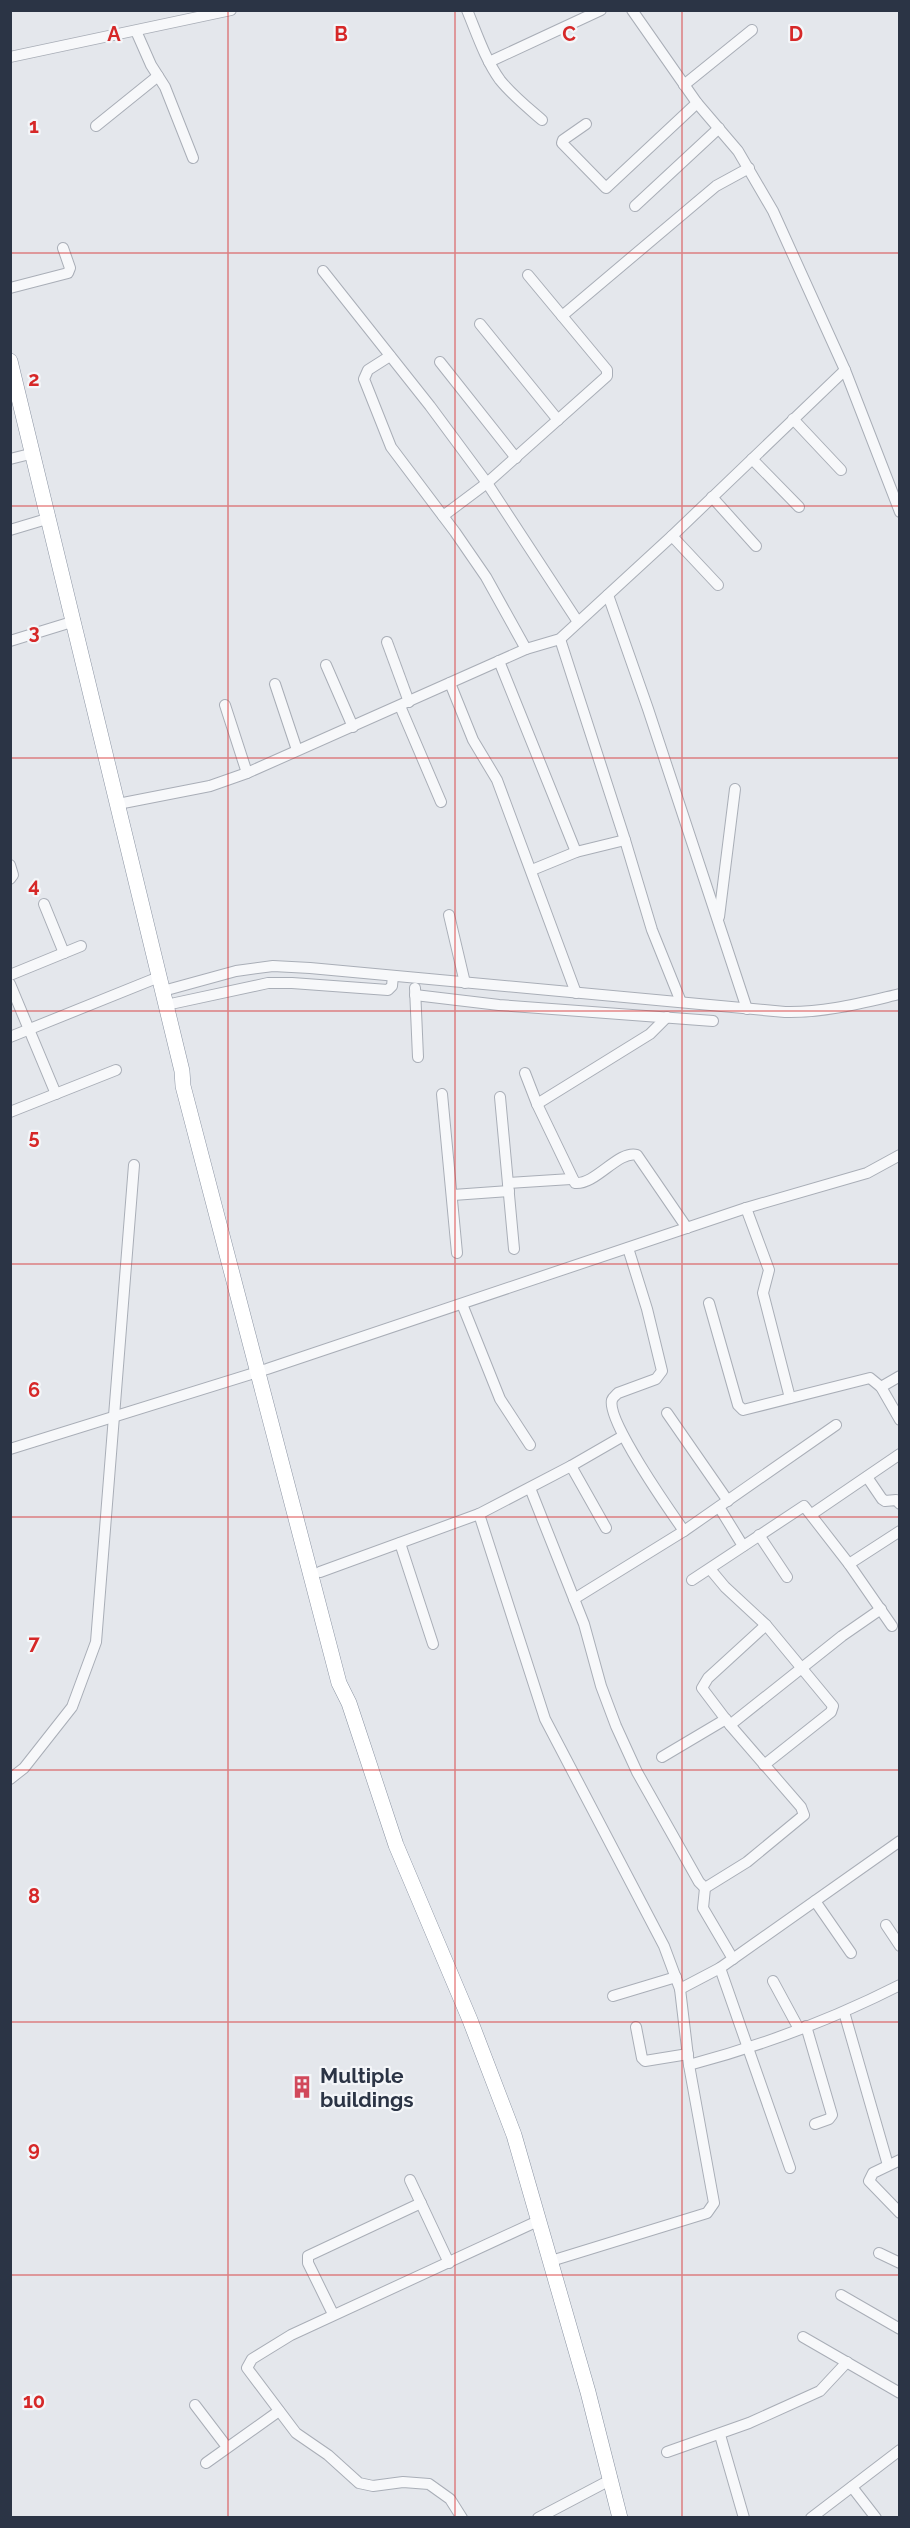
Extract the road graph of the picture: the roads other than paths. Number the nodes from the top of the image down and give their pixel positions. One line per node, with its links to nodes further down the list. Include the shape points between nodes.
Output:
1 (231, 10): 6 (street)
2 (467, 10): 8 (street)
3 (601, 10): 8 (street)
4 (632, 10): 10 (street)
5 (752, 30): 10 (street)
6 (136, 31): 7 (street); 9 (street)
7 (10, 57)
8 (489, 62): 12 (street, via 511,93)
9 (158, 76): 14 (street); 16 (street)
10 (684, 85): 11 (street)
11 (697, 103): 13 (street, via 606,188 562,142); 15 (street)
12 (542, 120)
13 (586, 124)
14 (96, 126)
15 (719, 128): 17 (street); 18 (street)
16 (193, 158)
17 (750, 168): 23 (street, via 716,186); 28 (street)
18 (635, 206)
19 (63, 248): 22 (street, via 68,273)
20 (323, 271): 25 (street)
21 (528, 275): 23 (street)
22 (10, 288)
23 (562, 316): 30 (street, via 607,370 603,381)
24 (480, 324): 30 (street)
25 (390, 356): 36 (street); 40 (street, via 368,370 364,379 391,447)
26 (10, 361): 31 (highway)
27 (440, 362): 32 (street)
28 (845, 370): 29 (street); 39 (street)
29 (794, 419): 34 (street); 35 (street)
30 (558, 420): 32 (street)
31 (34, 453): 33 (street); 41 (highway)
32 (516, 458): 36 (street)
33 (10, 459)
34 (752, 459): 37 (street); 38 (street)
35 (841, 470)
36 (487, 483): 40 (street); 48 (street)
37 (712, 497): 43 (street); 44 (street)
38 (799, 507)
39 (900, 512)
40 (443, 516): 52 (street, via 486,577)
41 (50, 518): 42 (street); 47 (highway)
42 (10, 530)
43 (672, 536): 45 (street); 46 (street)
44 (756, 546)
45 (718, 585)
46 (608, 595): 48 (street); 72 (street)
47 (75, 621): 50 (street); 64 (highway)
48 (578, 622): 49 (street)
49 (560, 639): 52 (street); 65 (street)
50 (10, 641)
51 (387, 642): 57 (street)
52 (526, 649): 53 (street)
53 (499, 661): 55 (street); 66 (street)
54 (326, 665): 59 (street)
55 (450, 683): 57 (street); 68 (street, via 473,740 497,780)
56 (275, 684): 60 (street)
57 (404, 704): 59 (street); 63 (street)
58 (225, 705): 61 (street)
59 (352, 727): 60 (street)
60 (297, 750): 61 (street)
61 (247, 773): 64 (street, via 210,786)
62 (735, 789): 72 (street)
63 (441, 802)
64 (118, 804): 80 (highway)
65 (625, 840): 66 (street); 84 (street, via 652,930)
66 (576, 852): 68 (street)
67 (10, 865): 69 (street)
68 (532, 870): 81 (street)
69 (10, 879)
70 (44, 904): 74 (street)
71 (449, 915): 78 (street)
72 (719, 920): 85 (street)
73 (81, 946): 74 (street)
74 (64, 953): 75 (street)
75 (10, 975)
76 (393, 976): 77 (street); 80 (street, via 273,966 236,971); 80 (street, via 388,990 268,983)
77 (415, 978): 78 (street); 83 (street)
78 (465, 983): 81 (street)
79 (10, 984): 88 (street)
80 (163, 991): 88 (street); 110 (highway, via 183,1086)
81 (576, 993): 84 (street)
82 (900, 994): 85 (street, via 807,1013)
83 (415, 995): 86 (street); 90 (street)
84 (681, 1002): 85 (street)
85 (747, 1009)
86 (667, 1017): 87 (street); 96 (street, via 650,1034)
87 (714, 1021)
88 (31, 1029): 89 (street); 93 (street)
89 (10, 1037)
90 (418, 1057)
91 (116, 1070): 93 (street)
92 (525, 1073): 96 (street)
93 (56, 1094): 97 (street)
94 (442, 1094): 102 (street)
95 (500, 1097): 101 (street)
96 (537, 1104): 100 (street)
97 (10, 1112)
98 (900, 1155): 103 (street, via 867,1173)
99 (134, 1165): 115 (street)
100 (571, 1179): 101 (street); 104 (street, via 575,1183 586,1182 628,1155 637,1155)
101 (508, 1187): 102 (street); 106 (street)
102 (453, 1195): 107 (street)
103 (746, 1208): 104 (street); 113 (street, via 769,1270 763,1293)
104 (687, 1228): 105 (street)
105 (628, 1248): 109 (street); 118 (street, via 662,1371 656,1379 613,1397 612,1406)
106 (514, 1249)
107 (457, 1253)
108 (709, 1303): 113 (street, via 740,1408)
109 (462, 1304): 110 (street); 119 (street, via 500,1399)
110 (262, 1370): 115 (street); 137 (highway); 146 (highway, via 339,1683)
111 (900, 1376): 112 (street)
112 (881, 1387): 113 (street, via 870,1378); 116 (street)
113 (790, 1398)
114 (667, 1413): 125 (street)
115 (112, 1418): 120 (street); 150 (street, via 96,1642 72,1707 24,1768)
116 (900, 1420)
117 (836, 1425): 125 (street)
118 (623, 1436): 122 (street); 130 (street)
119 (530, 1445)
120 (10, 1449)
121 (900, 1454): 123 (street)
122 (571, 1466): 124 (street); 129 (street)
123 (867, 1477): 126 (street, via 882,1499); 128 (street)
124 (530, 1488): 127 (street); 140 (street)
125 (724, 1504): 130 (street); 134 (street)
126 (900, 1504)
127 (479, 1514): 133 (street); 159 (street, via 545,1719 664,1946)
128 (812, 1514): 132 (street, via 804,1506); 135 (street)
129 (606, 1528)
130 (684, 1531): 140 (street)
131 (900, 1531): 135 (street)
132 (759, 1535): 134 (street); 138 (street)
133 (400, 1543): 137 (street); 144 (street)
134 (743, 1546): 136 (street)
135 (849, 1564): 141 (street)
136 (710, 1569): 139 (street); 142 (street)
137 (320, 1572): 146 (highway)
138 (787, 1577)
139 (692, 1580)
140 (574, 1599): 152 (street, via 616,1726 637,1772)
141 (881, 1609): 143 (street); 145 (street)
142 (766, 1625): 145 (street); 147 (street, via 703,1683 705,1692)
143 (892, 1626)
144 (433, 1644)
145 (802, 1668): 147 (street); 149 (street, via 833,1709)
146 (350, 1703): 176 (highway, via 396,1845 500,2096)
147 (728, 1722): 148 (street); 149 (street)
148 (662, 1757)
149 (764, 1765): 152 (street, via 804,1815 747,1862)
150 (10, 1779)
151 (900, 1841): 153 (street)
152 (705, 1888): 157 (street, via 703,1908)
153 (815, 1901): 156 (street); 157 (street)
154 (886, 1925): 155 (street)
155 (900, 1946)
156 (851, 1953)
157 (733, 1959): 158 (street)
158 (720, 1968): 162 (street); 167 (street)
159 (676, 1977): 162 (street); 163 (street)
160 (773, 1981): 166 (street)
161 (899, 1988): 164 (street)
162 (680, 1989): 168 (street)
163 (613, 1996)
164 (844, 2012): 166 (street); 171 (street)
165 (636, 2027): 168 (street, via 645,2061)
166 (802, 2028): 167 (street); 169 (street, via 832,2115)
167 (748, 2048): 168 (street); 172 (street)
168 (688, 2059): 178 (street, via 714,2203 711,2209)
169 (814, 2124)
170 (900, 2160): 171 (street)
171 (888, 2165): 175 (street, via 873,2173 868,2181)
172 (790, 2168)
173 (410, 2180): 174 (street)
174 (421, 2203): 179 (street); 182 (street, via 308,2256)
175 (900, 2212)
176 (540, 2220): 178 (highway); 179 (street)
177 (879, 2253): 180 (street)
178 (551, 2261): 194 (highway)
179 (449, 2263): 182 (street)
180 (900, 2263)
181 (841, 2295): 183 (street)
182 (333, 2314): 188 (street, via 291,2335 248,2364 249,2374)
183 (900, 2329)
184 (803, 2337): 185 (street)
185 (847, 2362): 186 (street); 189 (street, via 820,2391)
186 (900, 2393)
187 (195, 2405): 190 (street)
188 (279, 2411): 190 (street); 196 (street, via 296,2433 328,2455 359,2484 429,2484 450,2499)
189 (720, 2435): 192 (street); 199 (street)
190 (227, 2447): 193 (street)
191 (900, 2450): 195 (street)
192 (667, 2452)
193 (206, 2463)
194 (612, 2479): 197 (street); 198 (highway)
195 (852, 2487): 200 (street); 201 (street)
196 (462, 2517)
197 (538, 2517)
198 (620, 2517)
199 (744, 2517)
200 (811, 2517)
201 (876, 2517)

